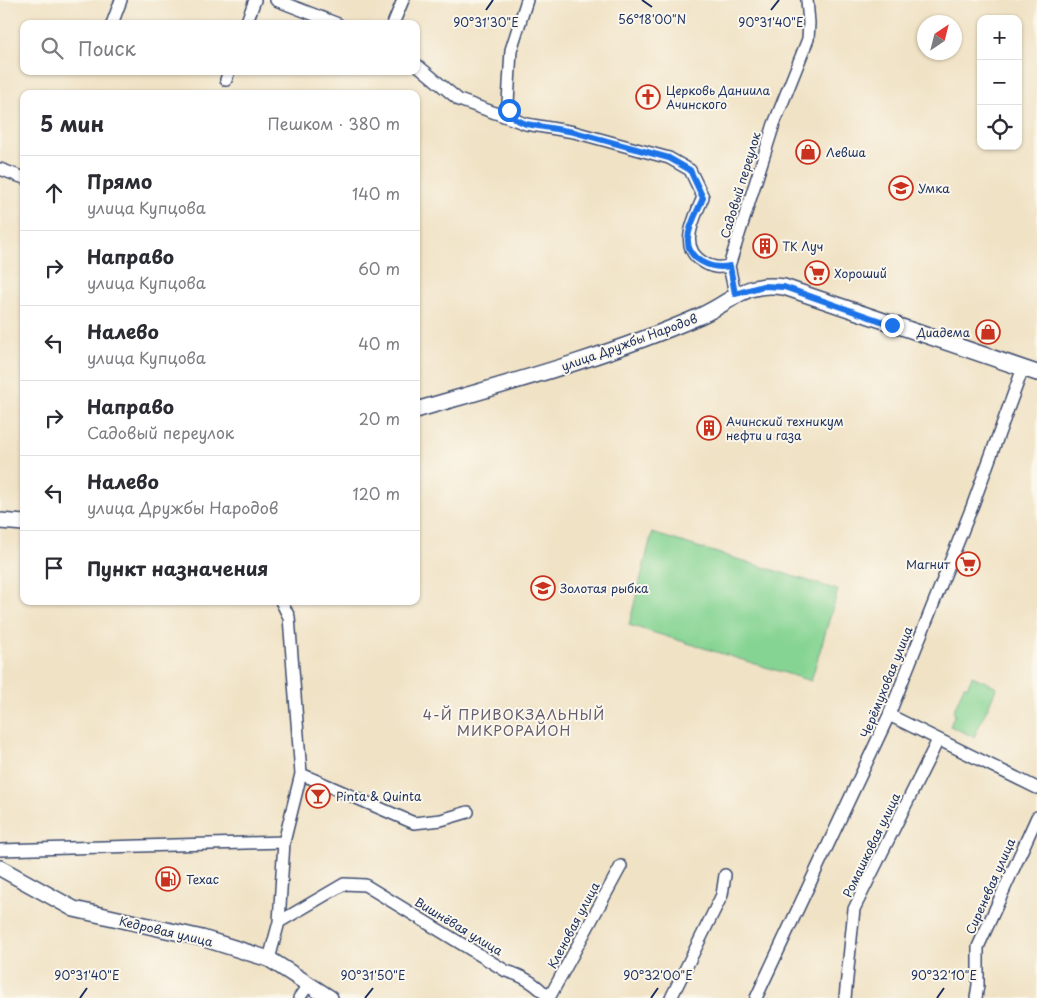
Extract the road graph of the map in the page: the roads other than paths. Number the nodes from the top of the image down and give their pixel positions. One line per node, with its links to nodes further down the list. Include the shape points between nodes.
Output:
1 (121, 0): 7 (street)
2 (255, 0): 8 (street)
3 (276, 0): 9 (street)
4 (403, 0): 10 (street)
5 (527, 0): 12 (street, via 511,50 508,103)
6 (807, 0): 15 (street, Садовый переулок, via 808,39 774,124)
7 (114, 20)
8 (248, 20)
9 (328, 20)
10 (395, 20)
11 (420, 67): 12 (street, via 460,100)
12 (515, 119): 15 (street, via 656,153 690,170 703,198 688,237 692,251 696,258 712,267)
13 (0, 169): 14 (street)
14 (20, 176)
15 (730, 266): 16 (street, Садовый переулок)
16 (735, 294): 17 (street, улица Дружбы Народов, via 763,286 784,287); 18 (street, улица Дружбы Народов, via 703,315 614,350)
17 (1030, 370): 22 (street, Черёмуховая улица)
18 (420, 409)
19 (0, 521): 20 (street)
20 (20, 523)
21 (283, 605): 24 (street, via 289,616)
22 (889, 715): 23 (street); 40 (street, Черёмуховая улица)
23 (938, 740): 25 (street); 41 (street, Ромашковая улица, via 854,909)
24 (301, 774): 26 (street, via 414,823); 28 (street)
25 (1037, 788)
26 (468, 812)
27 (1037, 817): 42 (street, Сиреневая улица, via 978,947)
28 (284, 842): 29 (street); 33 (street)
29 (0, 850)
30 (621, 866): 38 (street, Кленовая улица)
31 (0, 868): 34 (street, Кедровая улица, via 74,908 202,938)
32 (725, 875): 39 (street, via 722,895)
33 (278, 922): 34 (street); 38 (street, Вишнёвая улица, via 344,884 365,885 506,971 522,976)
34 (269, 959): 35 (street, Кедровая улица)
35 (309, 984): 36 (street); 37 (street, Кедровая улица)
36 (299, 998)
37 (330, 998)
38 (549, 998)
39 (671, 998)
40 (756, 998)
41 (846, 998)
42 (976, 998)

